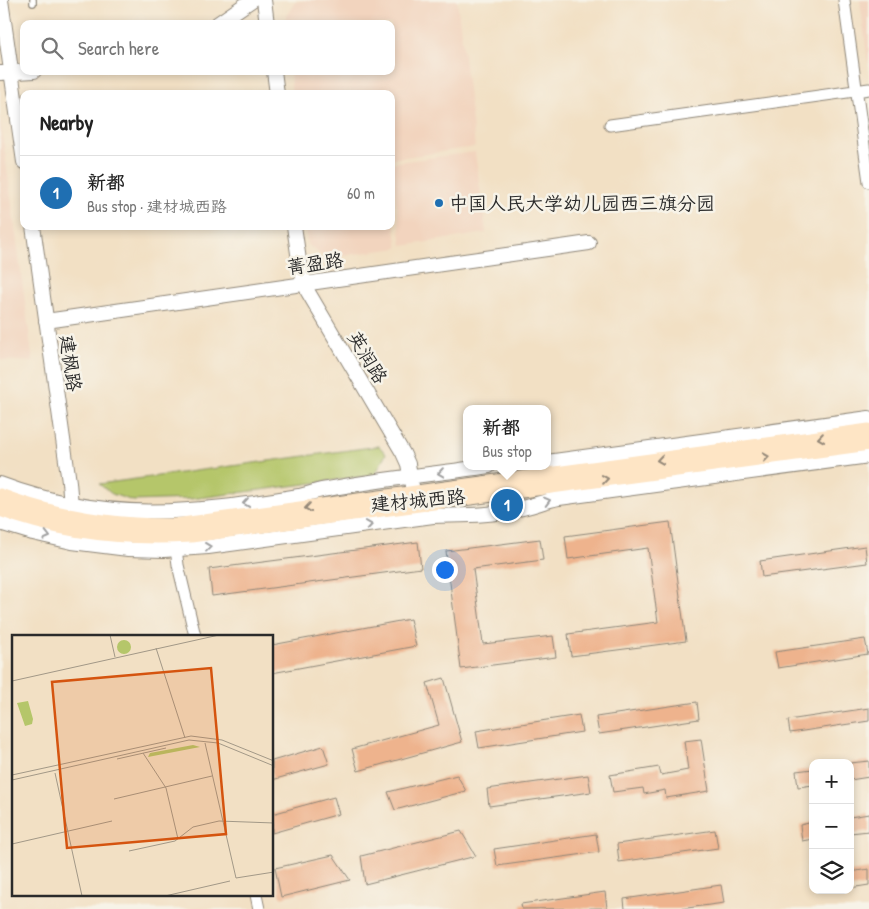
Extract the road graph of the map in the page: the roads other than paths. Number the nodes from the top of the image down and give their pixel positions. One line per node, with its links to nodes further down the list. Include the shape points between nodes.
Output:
1 (1, 0): 8 (street)
2 (252, 0): 5 (street)
3 (264, 0): 6 (street)
4 (844, 0): 12 (street)
5 (223, 20)
6 (266, 20)
7 (20, 72): 8 (street)
8 (6, 73): 14 (street)
9 (275, 75): 11 (street)
10 (869, 88): 12 (street)
11 (276, 90)
12 (856, 90): 13 (street); 15 (street)
13 (610, 125)
14 (20, 142)
15 (869, 182)
16 (34, 230): 20 (street, 建枫路)
17 (295, 230): 19 (street, 英润路)
18 (589, 243): 19 (street, 菁盈路)
19 (304, 284): 20 (street, 菁盈路); 27 (street, 英润路, via 403,453)
20 (46, 321): 31 (street, 建枫路)
21 (869, 418): 25 (street)
22 (869, 431): 30 (main road, 建材城西路, one-way to 30)
23 (869, 443): 30 (main road, 建材城西路, one-way to 23)
24 (869, 456): 36 (street, 建材城西路, one-way to 24, via 208,547 433,516 471,516 519,509 559,498)
25 (551, 461)
26 (463, 470): 27 (street, 建材城西路, one-way to 27)
27 (410, 477): 30 (street, 英润路); 32 (street, 建材城西路, one-way to 32, via 193,510 152,512)
28 (0, 484): 31 (street, 建材城西路)
29 (0, 496): 35 (main road, 建材城西路, via 68,516)
30 (414, 500): 36 (main road, 建材城西路)
31 (71, 505): 32 (street, 建材城西路)
32 (91, 508): 35 (street)
33 (0, 510): 36 (main road, 建材城西路, via 74,530)
34 (0, 522): 36 (street, 建材城西路, one-way to 36, via 81,544 135,549)
35 (141, 526): 36 (main road, 建材城西路)
36 (175, 537): 37 (street)
37 (194, 635)
38 (256, 896): 39 (street)
39 (259, 909)

